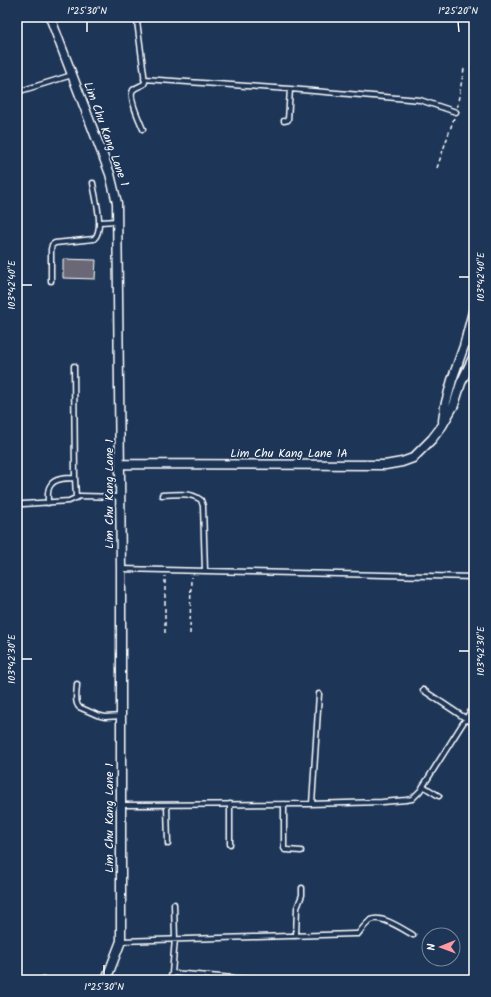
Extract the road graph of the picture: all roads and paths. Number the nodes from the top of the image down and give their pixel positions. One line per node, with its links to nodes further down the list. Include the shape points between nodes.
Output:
1 (62, 17): 3 (lane)
2 (134, 17): 6 (lane)
3 (50, 19): 5 (street, Lim Chu Kang Lane 1)
4 (464, 69): 9 (path)
5 (72, 75): 8 (lane); 14 (street, Lim Chu Kang Lane 1, via 110,174 117,203)
6 (144, 79): 7 (lane); 11 (lane, via 144,84 132,93 132,102)
7 (290, 89): 9 (lane, via 420,100); 10 (lane, via 288,120)
8 (17, 92)
9 (456, 112): 12 (path)
10 (284, 121)
11 (143, 129)
12 (437, 168)
13 (93, 183): 15 (lane)
14 (117, 221): 15 (lane); 21 (street, Lim Chu Kang Lane 1)
15 (100, 222): 16 (lane, via 99,231 94,239 52,245)
16 (52, 281)
17 (474, 308): 20 (street, Lim Chu Kang Lane 1A, via 452,380)
18 (474, 356): 20 (street, Lim Chu Kang Lane 1A, via 461,383 454,406)
19 (74, 366): 22 (lane)
20 (442, 426): 21 (street, Lim Chu Kang Lane 1A, via 413,458 385,466)
21 (121, 464): 24 (street, Lim Chu Kang Lane 1)
22 (75, 478): 25 (lane); 26 (lane, via 53,482 49,487)
23 (162, 495): 31 (lane, via 188,494 201,500)
24 (121, 497): 25 (lane); 28 (street, Lim Chu Kang Lane 1)
25 (76, 498): 26 (lane)
26 (48, 503): 27 (lane)
27 (23, 504)
28 (122, 569): 29 (lane); 39 (street, Lim Chu Kang Lane 1)
29 (165, 570): 30 (lane); 33 (path)
30 (191, 571): 31 (lane); 34 (path)
31 (205, 571): 32 (lane)
32 (474, 577)
33 (165, 633)
34 (190, 634)
35 (77, 684): 39 (lane, via 79,707 105,717)
36 (423, 690): 40 (lane)
37 (319, 694): 46 (lane)
38 (470, 712): 40 (lane)
39 (121, 716): 47 (street, Lim Chu Kang Lane 1)
40 (466, 719): 41 (lane); 42 (lane)
41 (474, 724)
42 (423, 786): 43 (lane); 46 (lane, via 412,799 406,800)
43 (439, 796)
44 (230, 804): 45 (lane); 48 (lane); 50 (lane)
45 (284, 804): 46 (lane); 51 (lane, via 284,848)
46 (312, 804)
47 (121, 805): 48 (lane); 57 (street, Lim Chu Kang Lane 1)
48 (167, 805): 49 (lane)
49 (168, 844)
50 (230, 844)
51 (301, 851)
52 (302, 888): 55 (lane, via 297,908)
53 (174, 904): 56 (lane)
54 (413, 934): 55 (lane, via 378,918 370,920 358,934)
55 (296, 936): 56 (lane)
56 (175, 939): 57 (lane); 58 (lane)
57 (121, 941): 60 (street, Lim Chu Kang Lane 1)
58 (172, 973): 59 (lane); 61 (lane)
59 (217, 978): 62 (lane)
60 (106, 980)
61 (170, 980)
62 (258, 980)

